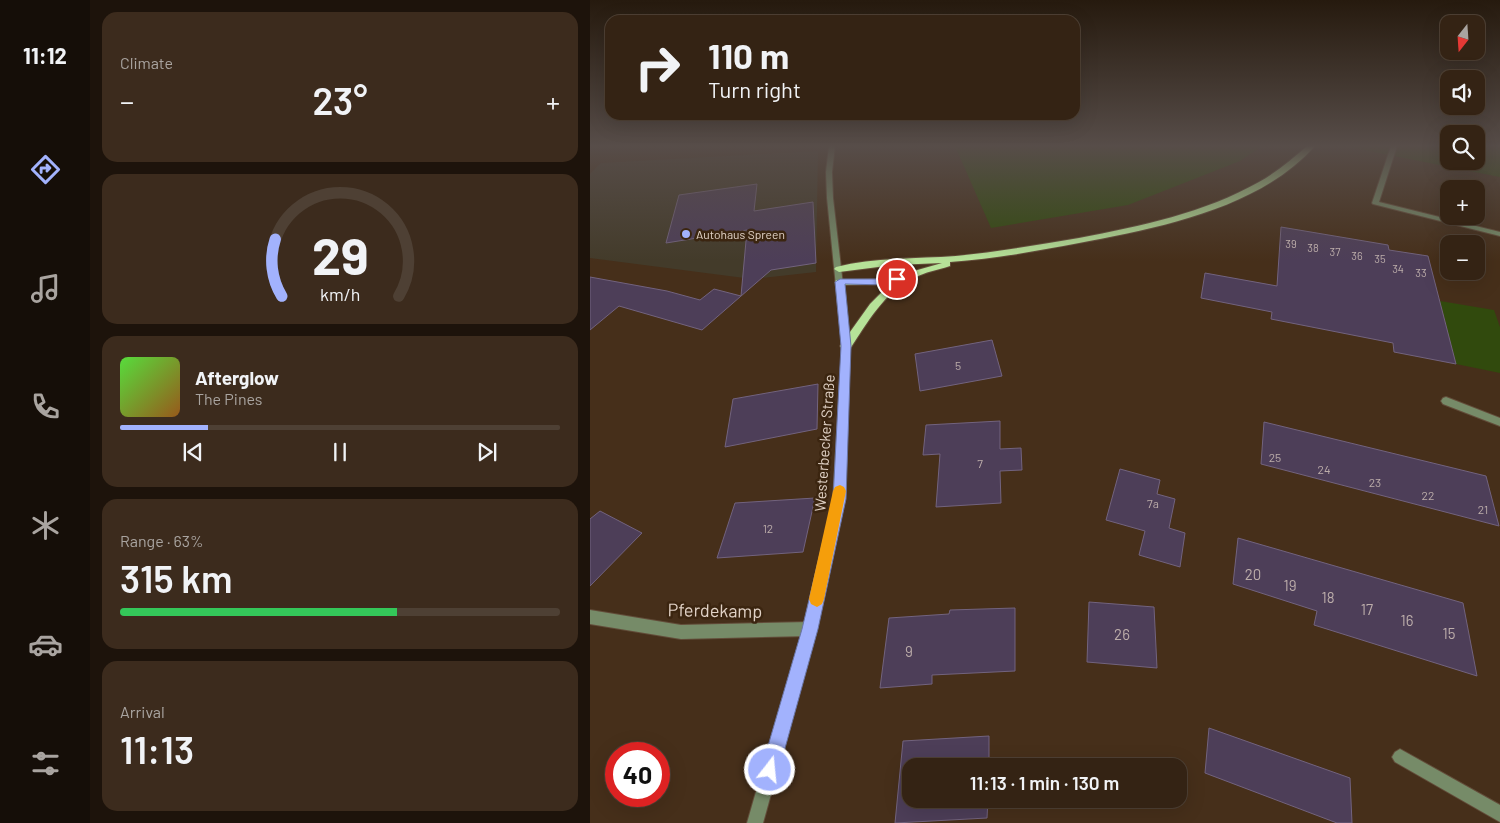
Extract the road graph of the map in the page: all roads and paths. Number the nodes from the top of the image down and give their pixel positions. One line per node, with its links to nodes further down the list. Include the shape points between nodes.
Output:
1 (829, 184): 6 (street, Westerbecker Straße)
2 (1259, 184): 5 (main road, via 1210,208 1165,223 1062,244)
3 (1381, 184): 4 (street, via 1375,203)
4 (1500, 234)
5 (964, 258): 6 (main road); 7 (main road)
6 (839, 269): 8 (street, Westerbecker Straße)
7 (908, 276): 8 (main road, via 886,282); 9 (main road, via 872,309)
8 (840, 282): 9 (street, Westerbecker Straße)
9 (846, 346): 13 (street, Westerbecker Straße, via 839,499)
10 (1446, 401): 11 (street)
11 (1500, 422)
12 (590, 617): 13 (street, Pferdekamp, via 681,632)
13 (810, 629): 16 (street, Westerbecker Straße)
14 (1400, 757): 15 (street)
15 (1500, 814)
16 (755, 823)

